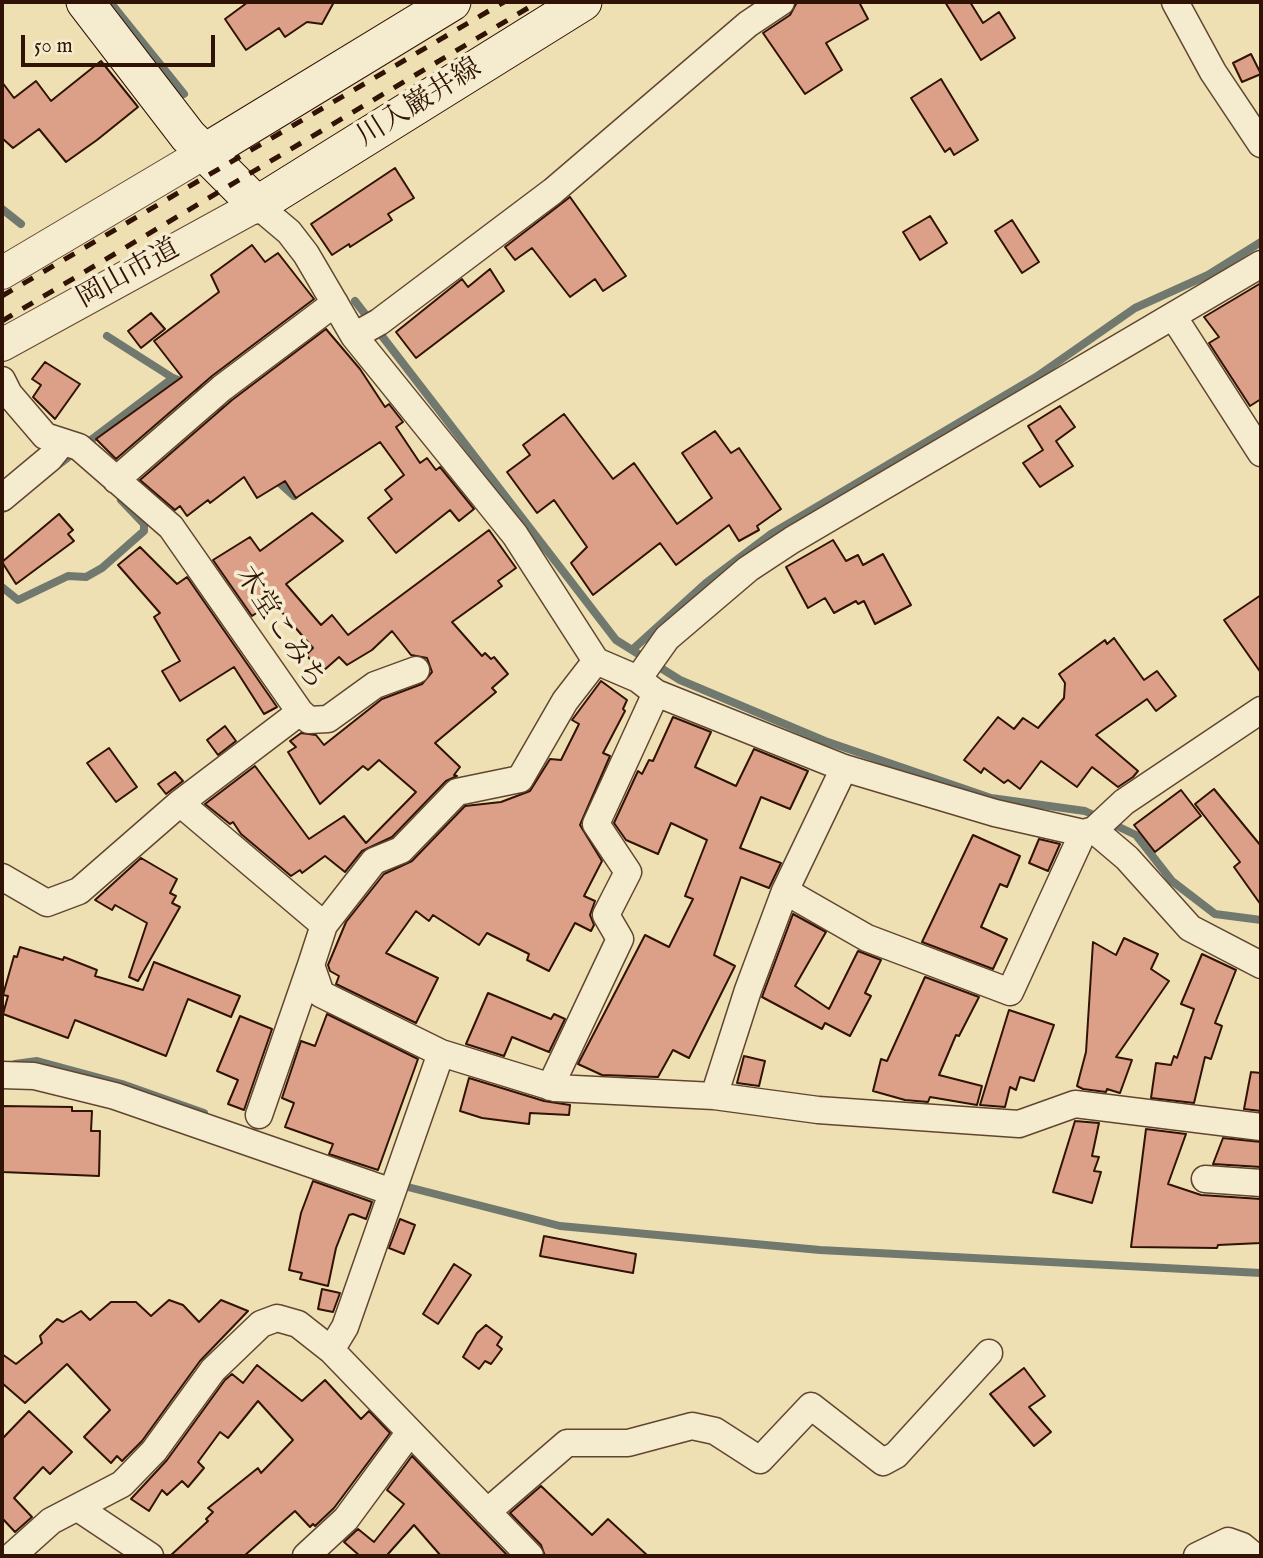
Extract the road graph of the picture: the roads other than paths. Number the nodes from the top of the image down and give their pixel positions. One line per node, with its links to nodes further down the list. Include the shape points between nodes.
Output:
1 (85, 2): 7 (main road)
2 (452, 2): 7 (main road)
3 (583, 2): 8 (main road, 川入巌井線)
4 (781, 2): 13 (street, via 748,24 553,191)
5 (1175, 2): 6 (street, via 1213,72)
6 (1261, 144)
7 (204, 153): 8 (main road); 10 (street)
8 (257, 205): 11 (street, via 289,232); 14 (street, 岡山市道)
9 (1261, 264): 12 (street)
10 (2, 273)
11 (335, 303): 13 (street); 18 (street, via 211,398)
12 (1173, 316): 17 (street); 22 (street, via 748,569 667,638)
13 (365, 330): 20 (street, via 515,535)
14 (2, 345)
15 (2, 380): 16 (street, 木堂こみち, via 45,436)
16 (75, 447): 18 (street, 木堂こみち); 19 (street, via 50,458)
17 (1261, 453)
18 (116, 480): 24 (street, 木堂こみち, via 171,527)
19 (2, 498)
20 (596, 661): 22 (street); 30 (street, via 565,701 520,779 457,792 401,849 374,861)
21 (416, 670): 24 (street, via 375,685 328,719 309,720)
22 (647, 686): 25 (street); 35 (street, via 596,824 628,872 606,915 620,939)
23 (1261, 710): 27 (street, via 1124,802)
24 (300, 712): 26 (street, 木堂こみち)
25 (844, 768): 27 (street, via 995,813); 29 (street)
26 (180, 803): 28 (street, 木堂こみち, via 79,891 47,903); 30 (street)
27 (1089, 831): 29 (street, via 1010,992 867,938); 32 (street, via 1127,858 1190,928)
28 (2, 877)
29 (785, 891): 36 (street)
30 (324, 925): 31 (street)
31 (311, 965): 33 (street, via 321,994); 37 (street)
32 (1261, 965)
33 (441, 1053): 35 (street); 41 (street)
34 (2, 1075): 41 (street, via 34,1076 115,1096)
35 (550, 1087): 36 (street)
36 (714, 1096): 38 (street, via 818,1110 1019,1124 1074,1104)
37 (259, 1115)
38 (1261, 1127)
39 (1205, 1178): 40 (street)
40 (1260, 1178)
41 (394, 1186): 42 (street, via 345,1326)
42 (331, 1350): 44 (street); 45 (street, via 298,1324 277,1318 261,1324 213,1370 154,1451 122,1484)
43 (989, 1353): 46 (street, via 896,1455 883,1462 811,1406 760,1460 715,1431 692,1426 628,1443 568,1443)
44 (410, 1432): 46 (street); 49 (street, via 346,1519)
45 (78, 1508): 47 (street, via 51,1521); 48 (street)
46 (487, 1512): 50 (street)
47 (12, 1556)
48 (150, 1556)
49 (306, 1556)
50 (530, 1556)
51 (1197, 1556): 52 (street, via 1228,1541)
52 (1254, 1556)

